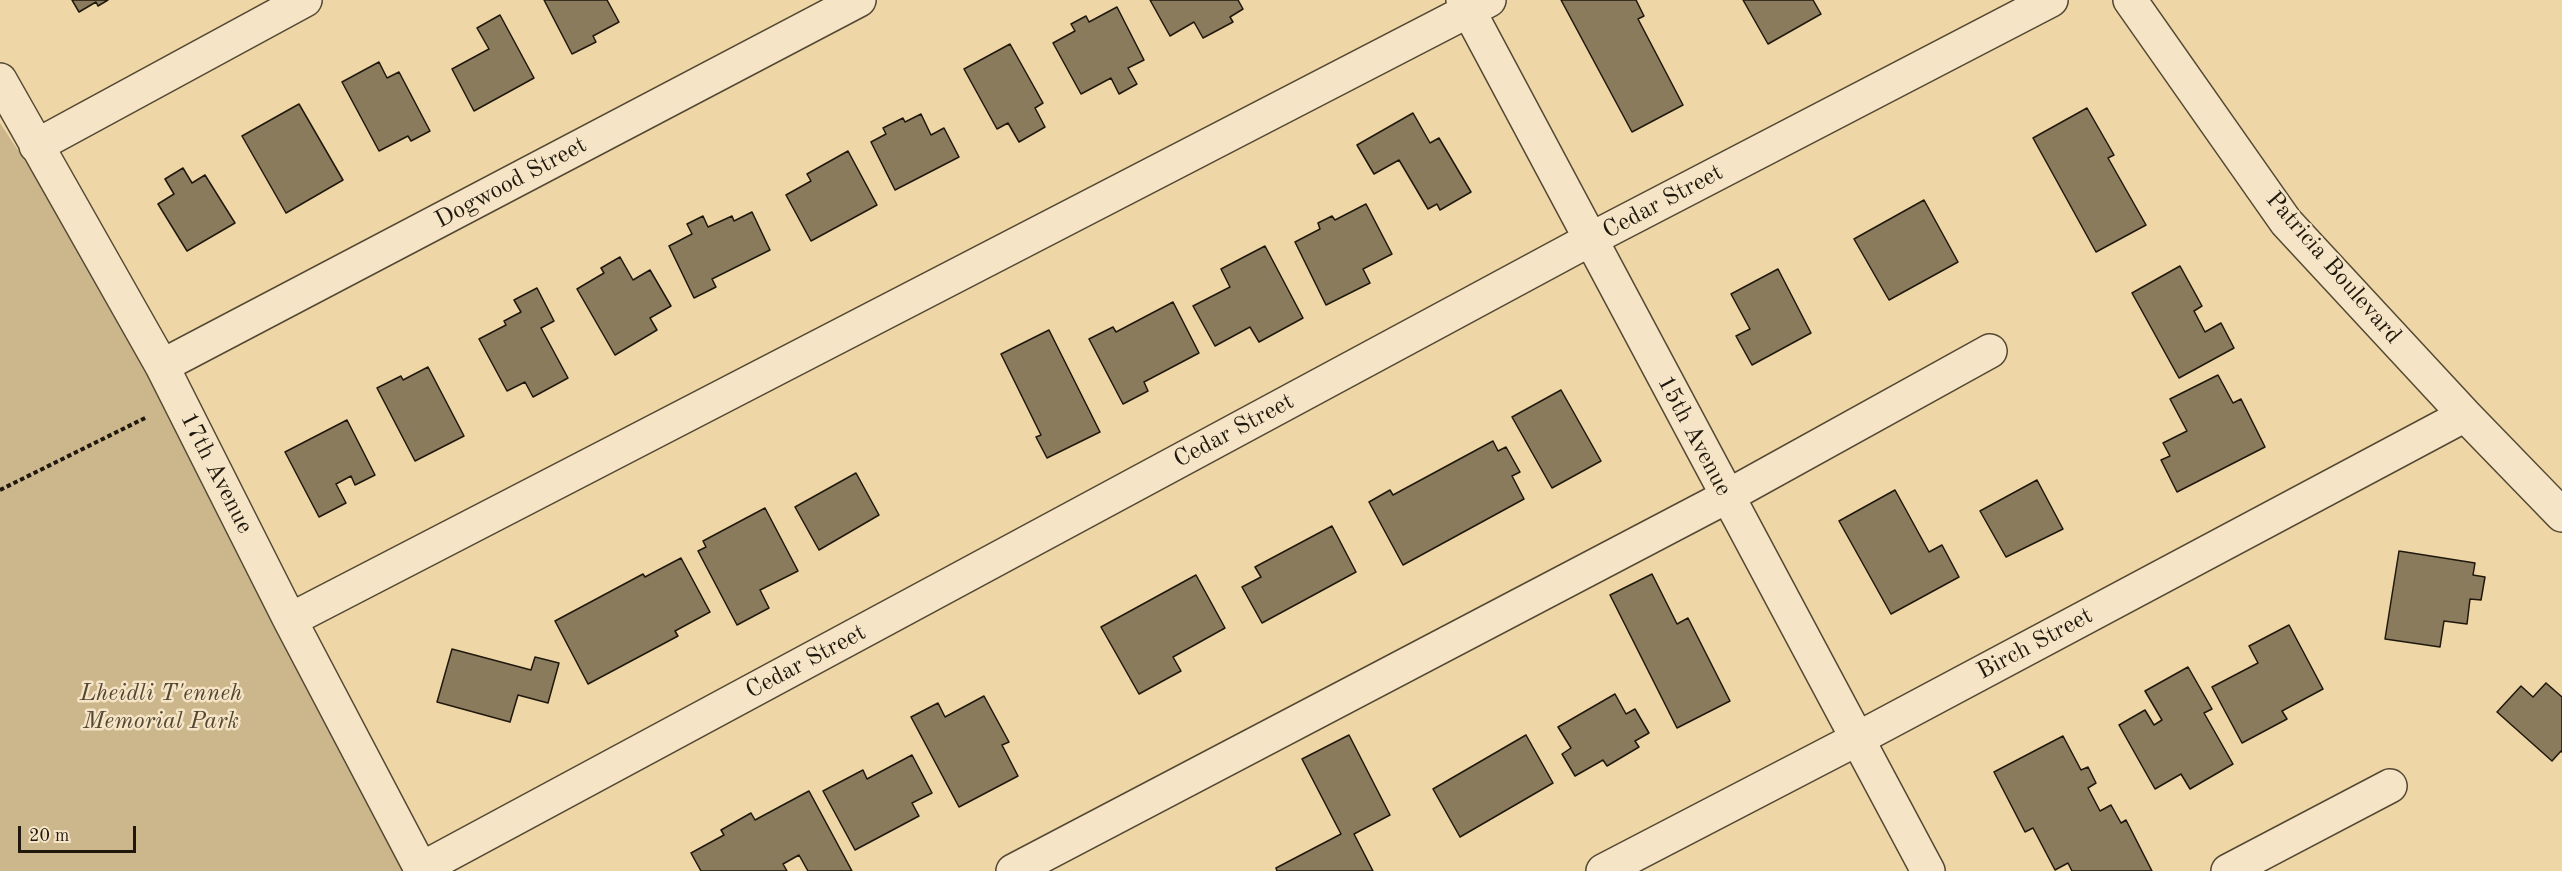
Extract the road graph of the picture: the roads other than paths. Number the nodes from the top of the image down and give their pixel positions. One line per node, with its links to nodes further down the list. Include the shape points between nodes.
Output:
1 (305, 0): 7 (street)
2 (859, 0): 10 (street, Dogwood Street)
3 (2051, 0): 8 (street, Cedar Street)
4 (2130, 0): 11 (street, Patricia Boulevard, via 2286,222)
5 (1474, 4): 8 (street, 15th Avenue); 14 (street)
6 (0, 80): 7 (street, 17th Avenue)
7 (36, 147): 10 (street, 17th Avenue)
8 (1591, 239): 12 (street, 15th Avenue); 17 (street, Cedar Street)
9 (1990, 351): 12 (street)
10 (162, 366): 14 (street, 17th Avenue)
11 (2465, 415): 13 (street, Patricia Boulevard); 15 (street, Birch Street)
12 (1726, 497): 15 (street, 15th Avenue); 18 (street)
13 (2562, 515)
14 (290, 620): 17 (street, 17th Avenue)
15 (1857, 739): 19 (street, Birch Street); 20 (street, 15th Avenue)
16 (2390, 786): 21 (street)
17 (422, 870)
18 (1013, 871)
19 (1603, 871)
20 (1928, 871)
21 (2228, 871)

